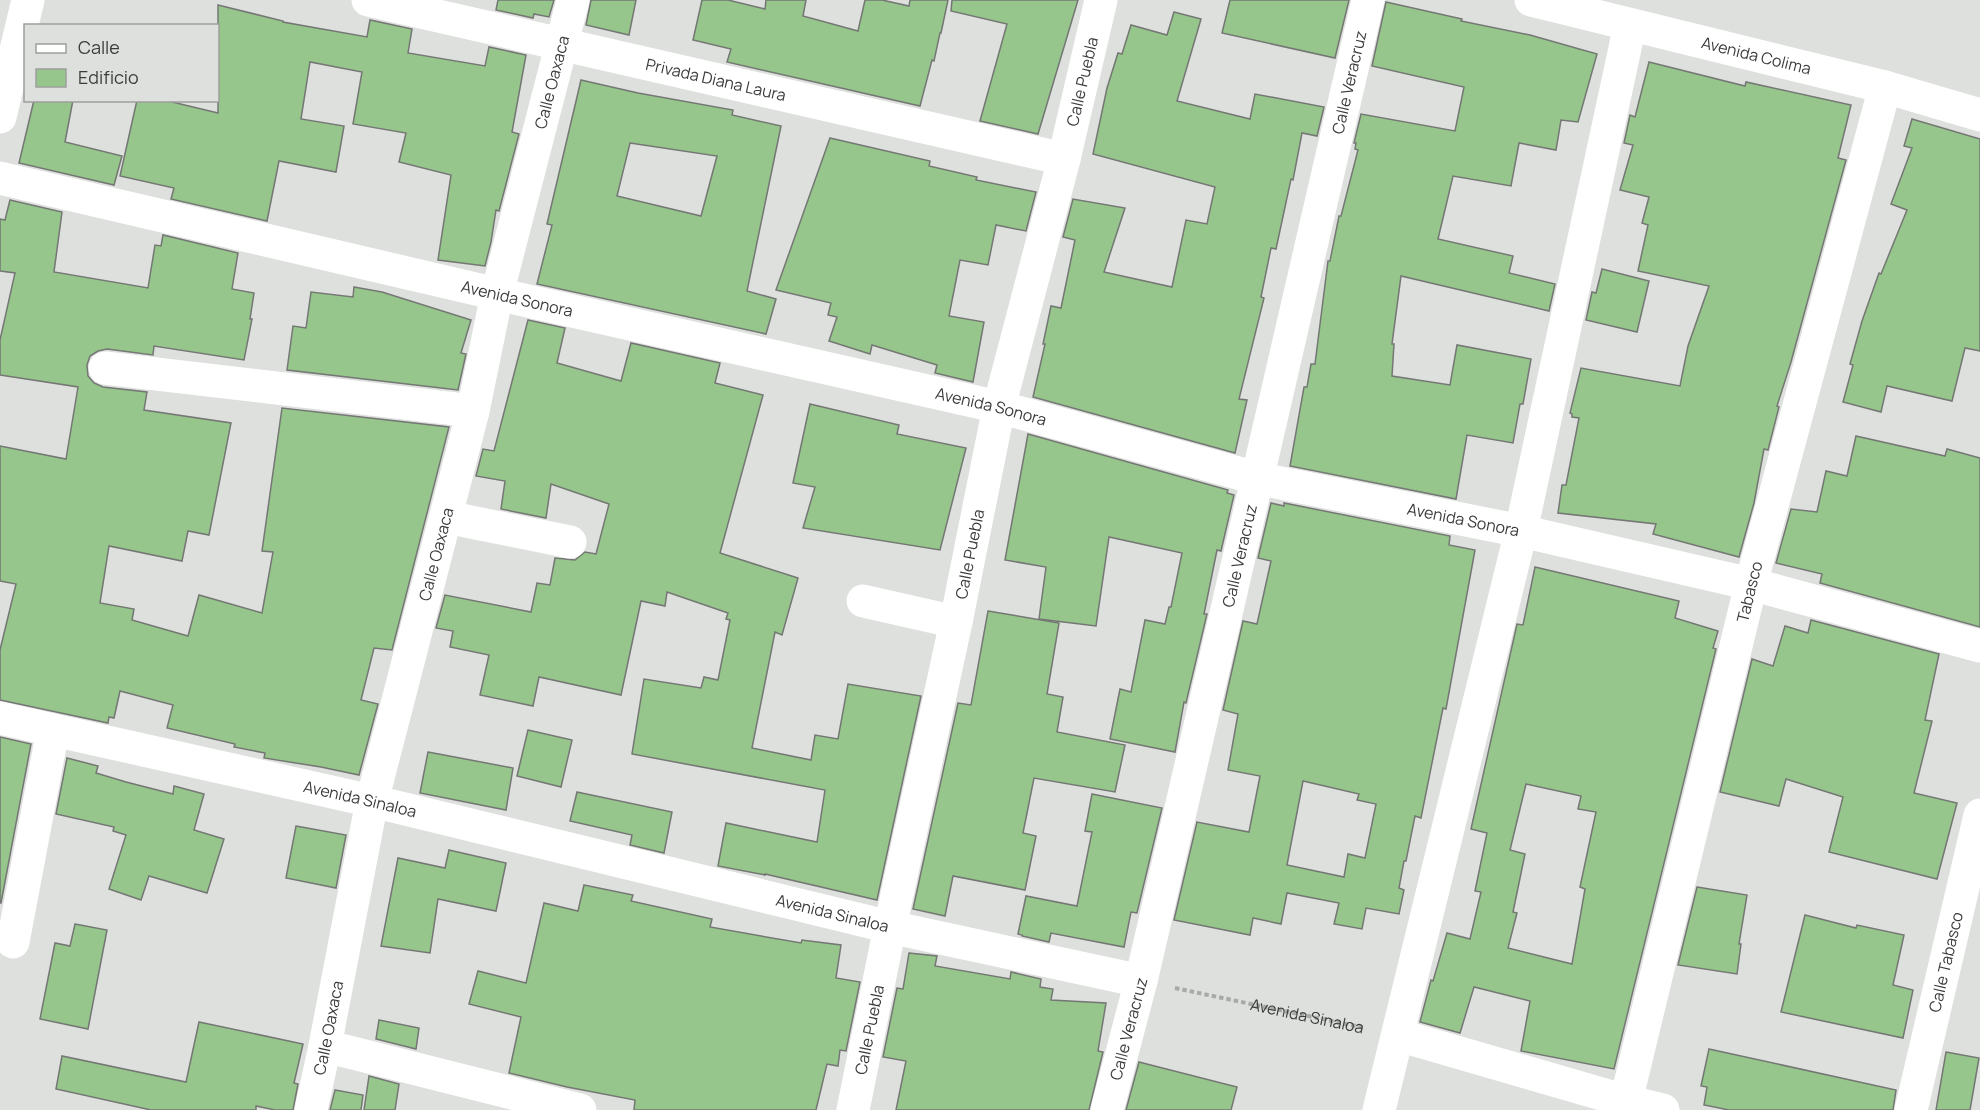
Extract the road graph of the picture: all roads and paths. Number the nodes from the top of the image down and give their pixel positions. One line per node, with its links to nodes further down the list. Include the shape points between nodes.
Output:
1 (28, 0): 11 (street)
2 (368, 0): 8 (street, Privada Diana Laura)
3 (573, 0): 8 (street, Calle Oaxaca)
4 (1101, 0): 12 (street, Calle Puebla)
5 (1368, 0): 18 (street, Calle Veracruz)
6 (1531, 0): 7 (street, Avenida Colima)
7 (1630, 25): 9 (street, Avenida Colima); 20 (street)
8 (561, 43): 12 (street, Privada Diana Laura); 14 (street, Calle Oaxaca)
9 (1885, 87): 10 (street, Avenida Colima); 22 (street, Tabasco)
10 (1980, 115)
11 (0, 117)
12 (1064, 159): 16 (street, Calle Puebla)
13 (0, 178): 14 (street, Avenida Sonora)
14 (496, 294): 16 (street, Avenida Sonora); 17 (street, Calle Oaxaca)
15 (105, 368): 17 (street)
16 (999, 406): 18 (street, Avenida Sonora); 24 (street, Calle Puebla)
17 (473, 411): 19 (street, Calle Oaxaca)
18 (1256, 478): 20 (street, Avenida Sonora); 32 (street, Calle Veracruz)
19 (446, 517): 21 (street); 28 (street, Calle Oaxaca)
20 (1521, 531): 22 (street, Avenida Sonora); 33 (street)
21 (570, 542)
22 (1751, 585): 25 (street, Avenida Sonora); 35 (street, Tabasco)
23 (863, 601): 24 (street)
24 (956, 622): 30 (street, Calle Puebla)
25 (1980, 646)
26 (0, 718): 27 (street, Avenida Sinaloa)
27 (53, 730): 28 (street, Avenida Sinaloa); 31 (street)
28 (372, 801): 30 (street, Avenida Sinaloa); 34 (street, Calle Oaxaca)
29 (1980, 815): 42 (street, Calle Tabasco)
30 (890, 927): 32 (street, Avenida Sinaloa); 38 (street, Calle Puebla)
31 (13, 942)
32 (1141, 981): 33 (path, Avenida Sinaloa); 39 (street, Calle Veracruz)
33 (1398, 1035): 35 (street); 40 (street)
34 (325, 1046): 36 (street, Calle Oaxaca); 37 (street)
35 (1626, 1101): 41 (street)
36 (311, 1110)
37 (580, 1110)
38 (854, 1110)
39 (1107, 1110)
40 (1379, 1110)
41 (1664, 1110)
42 (1911, 1110)

